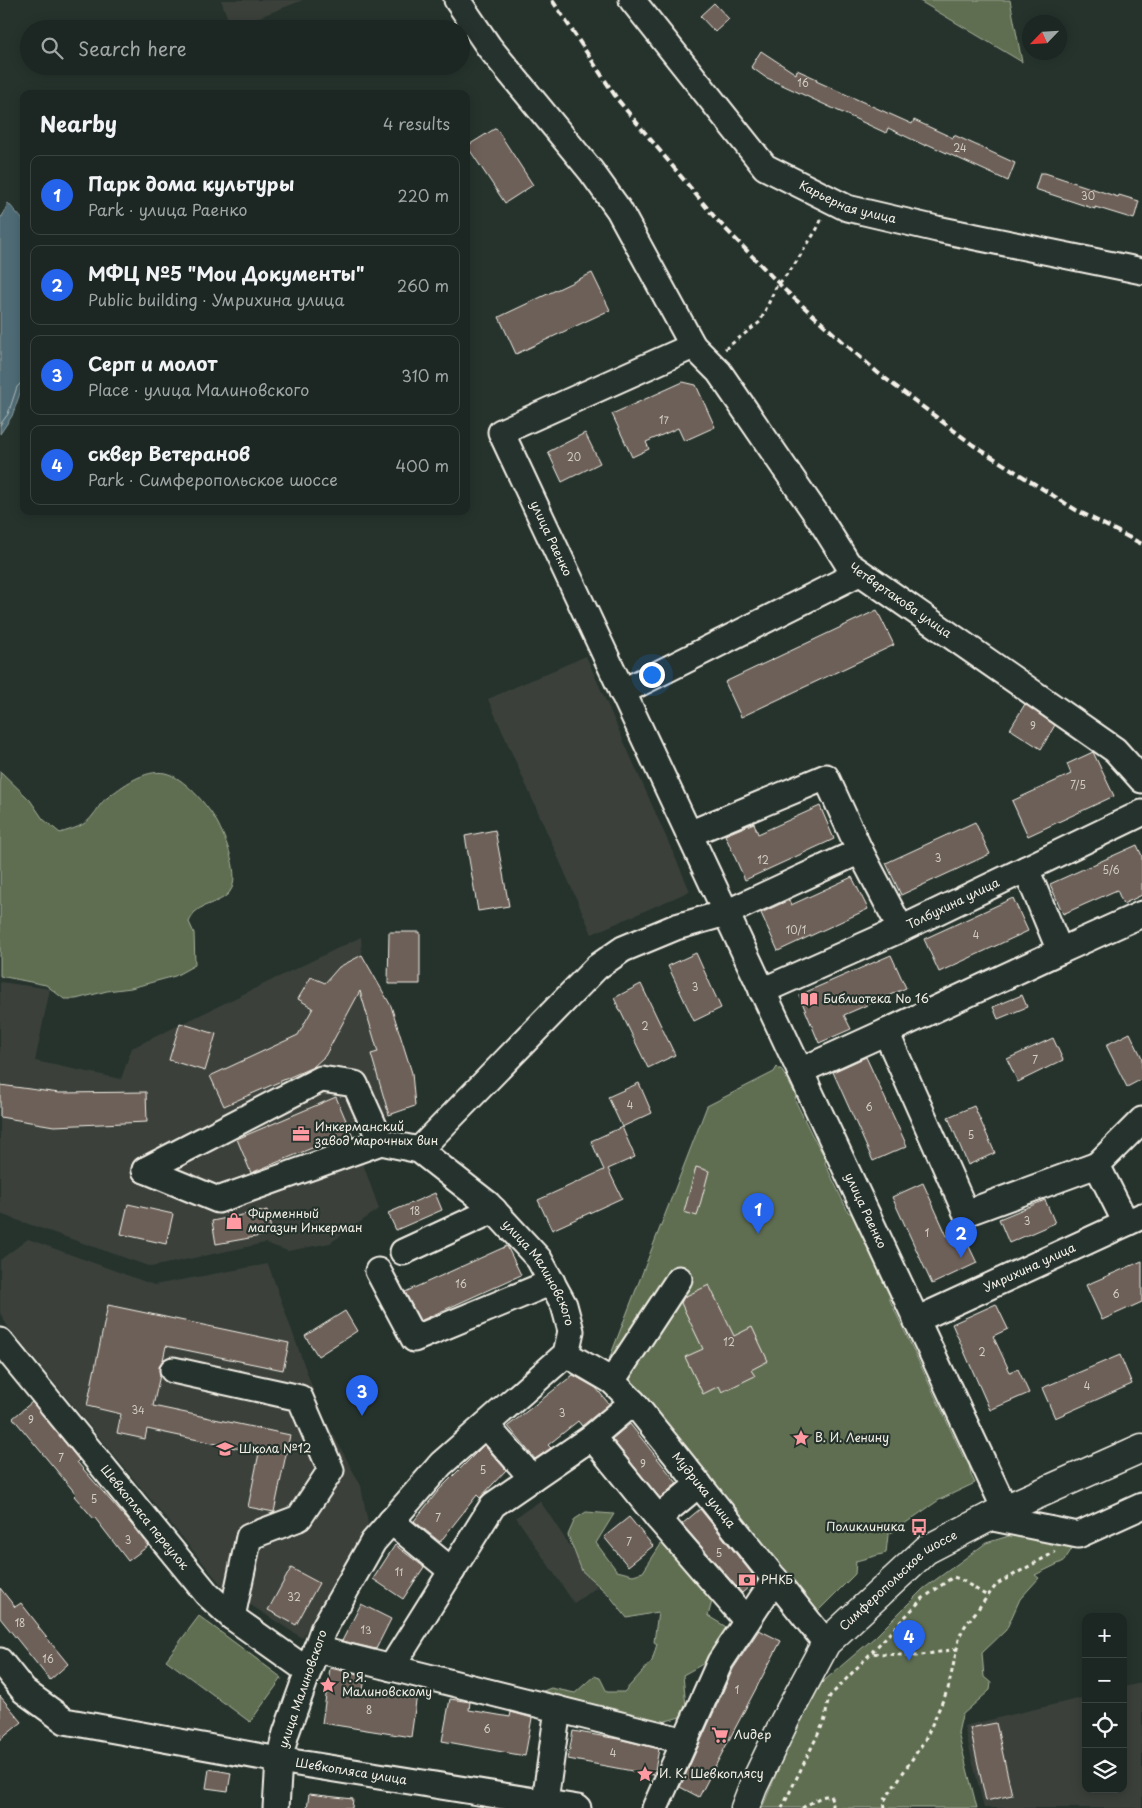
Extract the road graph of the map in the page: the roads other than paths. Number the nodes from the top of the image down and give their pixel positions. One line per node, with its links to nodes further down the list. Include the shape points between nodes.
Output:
1 (457, 0): 4 (street, Четвертакова улица, via 489,48 619,210)
2 (632, 0): 3 (street, Карьерная улица, via 765,167 846,208)
3 (1142, 271)
4 (701, 354): 5 (street, Четвертакова улица, via 718,372 848,564); 6 (street, улица Раенко, via 501,432)
5 (858, 573): 6 (street); 7 (street, Четвертакова улица, via 1115,750)
6 (622, 692): 9 (street, улица Раенко)
7 (1142, 780)
8 (1142, 813): 11 (street, Толбухина улица)
9 (689, 834): 10 (street, via 826,777); 12 (street, улица Раенко)
10 (860, 851): 12 (street); 14 (street)
11 (1026, 869): 14 (street, Толбухина улица); 15 (street)
12 (726, 913): 16 (street, улица Раенко); 21 (street, via 676,927 622,949 597,967)
13 (1142, 914): 15 (street)
14 (901, 930): 16 (street, Толбухина улица)
15 (1060, 951): 17 (street)
16 (762, 991): 18 (street, улица Раенко)
17 (886, 1032): 18 (street); 22 (street, via 966,1213)
18 (800, 1070): 29 (street, улица Раенко)
19 (1142, 1120): 22 (street)
20 (381, 1142): 20 (street, via 354,1084 321,1079 145,1170 218,1200); 21 (street)
21 (419, 1150): 23 (street, улица Малиновского)
22 (1097, 1165): 24 (street)
23 (494, 1210): 25 (street); 28 (street, улица Малиновского, via 539,1259)
24 (1134, 1220): 29 (street, Умрихина улица)
25 (403, 1252)
26 (378, 1270): 28 (street, via 414,1339)
27 (679, 1279): 33 (street)
28 (552, 1282): 31 (street, улица Малиновского, via 564,1305 571,1332)
29 (916, 1320): 41 (street, улица Раенко)
30 (0, 1342): 46 (street, Шевкопляса переулок, via 207,1594)
31 (566, 1354): 33 (street, Мудрика улица); 35 (street, улица Малиновского)
32 (173, 1370): 46 (street, via 300,1398 331,1470 298,1518 249,1537)
33 (612, 1381): 34 (street, Мудрика улица)
34 (633, 1402): 36 (street); 39 (street, Мудрика улица)
35 (486, 1425): 38 (street); 43 (street, улица Малиновского, via 440,1464)
36 (592, 1437): 38 (street); 42 (street)
37 (1142, 1448): 41 (main road, Симферопольское шоссе)
38 (532, 1478): 44 (street, via 493,1505)
39 (699, 1484): 42 (street); 45 (street, Мудрика улица)
40 (1142, 1506): 41 (street, via 1078,1535)
41 (996, 1513): 48 (main road, Симферопольское шоссе, via 926,1550)
42 (658, 1518): 47 (street)
43 (391, 1521): 44 (street); 49 (street, улица Малиновского, via 373,1542 323,1630)
44 (452, 1571): 51 (street)
45 (775, 1579): 47 (street); 48 (street, Мудрика улица)
46 (232, 1617): 49 (street, Шевкопляса переулок)
47 (747, 1621): 53 (street, via 720,1662)
48 (826, 1643): 59 (main road, Симферопольское шоссе, via 781,1728)
49 (312, 1660): 51 (street); 54 (street, улица Малиновского)
50 (0, 1661): 54 (street, Шевкопляса улица, via 24,1691 65,1721)
51 (391, 1668): 52 (street)
52 (558, 1710): 53 (street); 55 (street)
53 (685, 1741): 58 (street)
54 (279, 1760): 55 (street, Шевкопляса улица); 56 (street, улица Малиновского)
55 (544, 1806): 57 (street, Шевкопляса улица)
56 (276, 1808)
57 (578, 1808)
58 (655, 1808)
59 (745, 1808)

